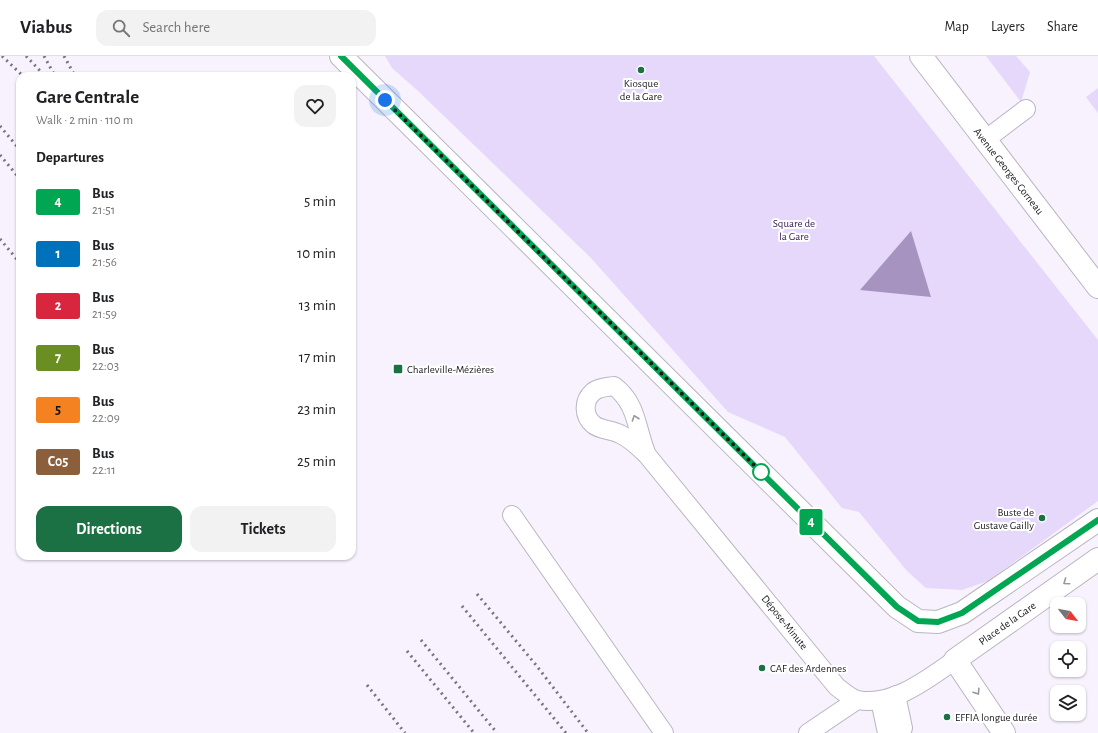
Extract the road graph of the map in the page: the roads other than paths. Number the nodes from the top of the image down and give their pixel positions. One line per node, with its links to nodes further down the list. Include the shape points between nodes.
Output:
1 (341, 56): 8 (street, via 897,607 918,621 938,622 962,613)
2 (921, 56): 4 (street, Avenue Georges Corneau)
3 (1026, 108): 4 (lane)
4 (985, 140): 5 (street, Avenue Georges Corneau)
5 (1098, 287)
6 (647, 455): 12 (lane, Dépose-Minute, via 838,687)
7 (512, 515): 14 (lane)
8 (1098, 520)
9 (1098, 559): 10 (street, Place de la Gare, one-way to 10)
10 (956, 660): 11 (lane, via 926,680); 16 (street, one-way to 16)
11 (888, 698): 12 (lane); 13 (lane)
12 (857, 700): 15 (lane)
13 (895, 730)
14 (664, 733)
15 (808, 733)
16 (1004, 733)

